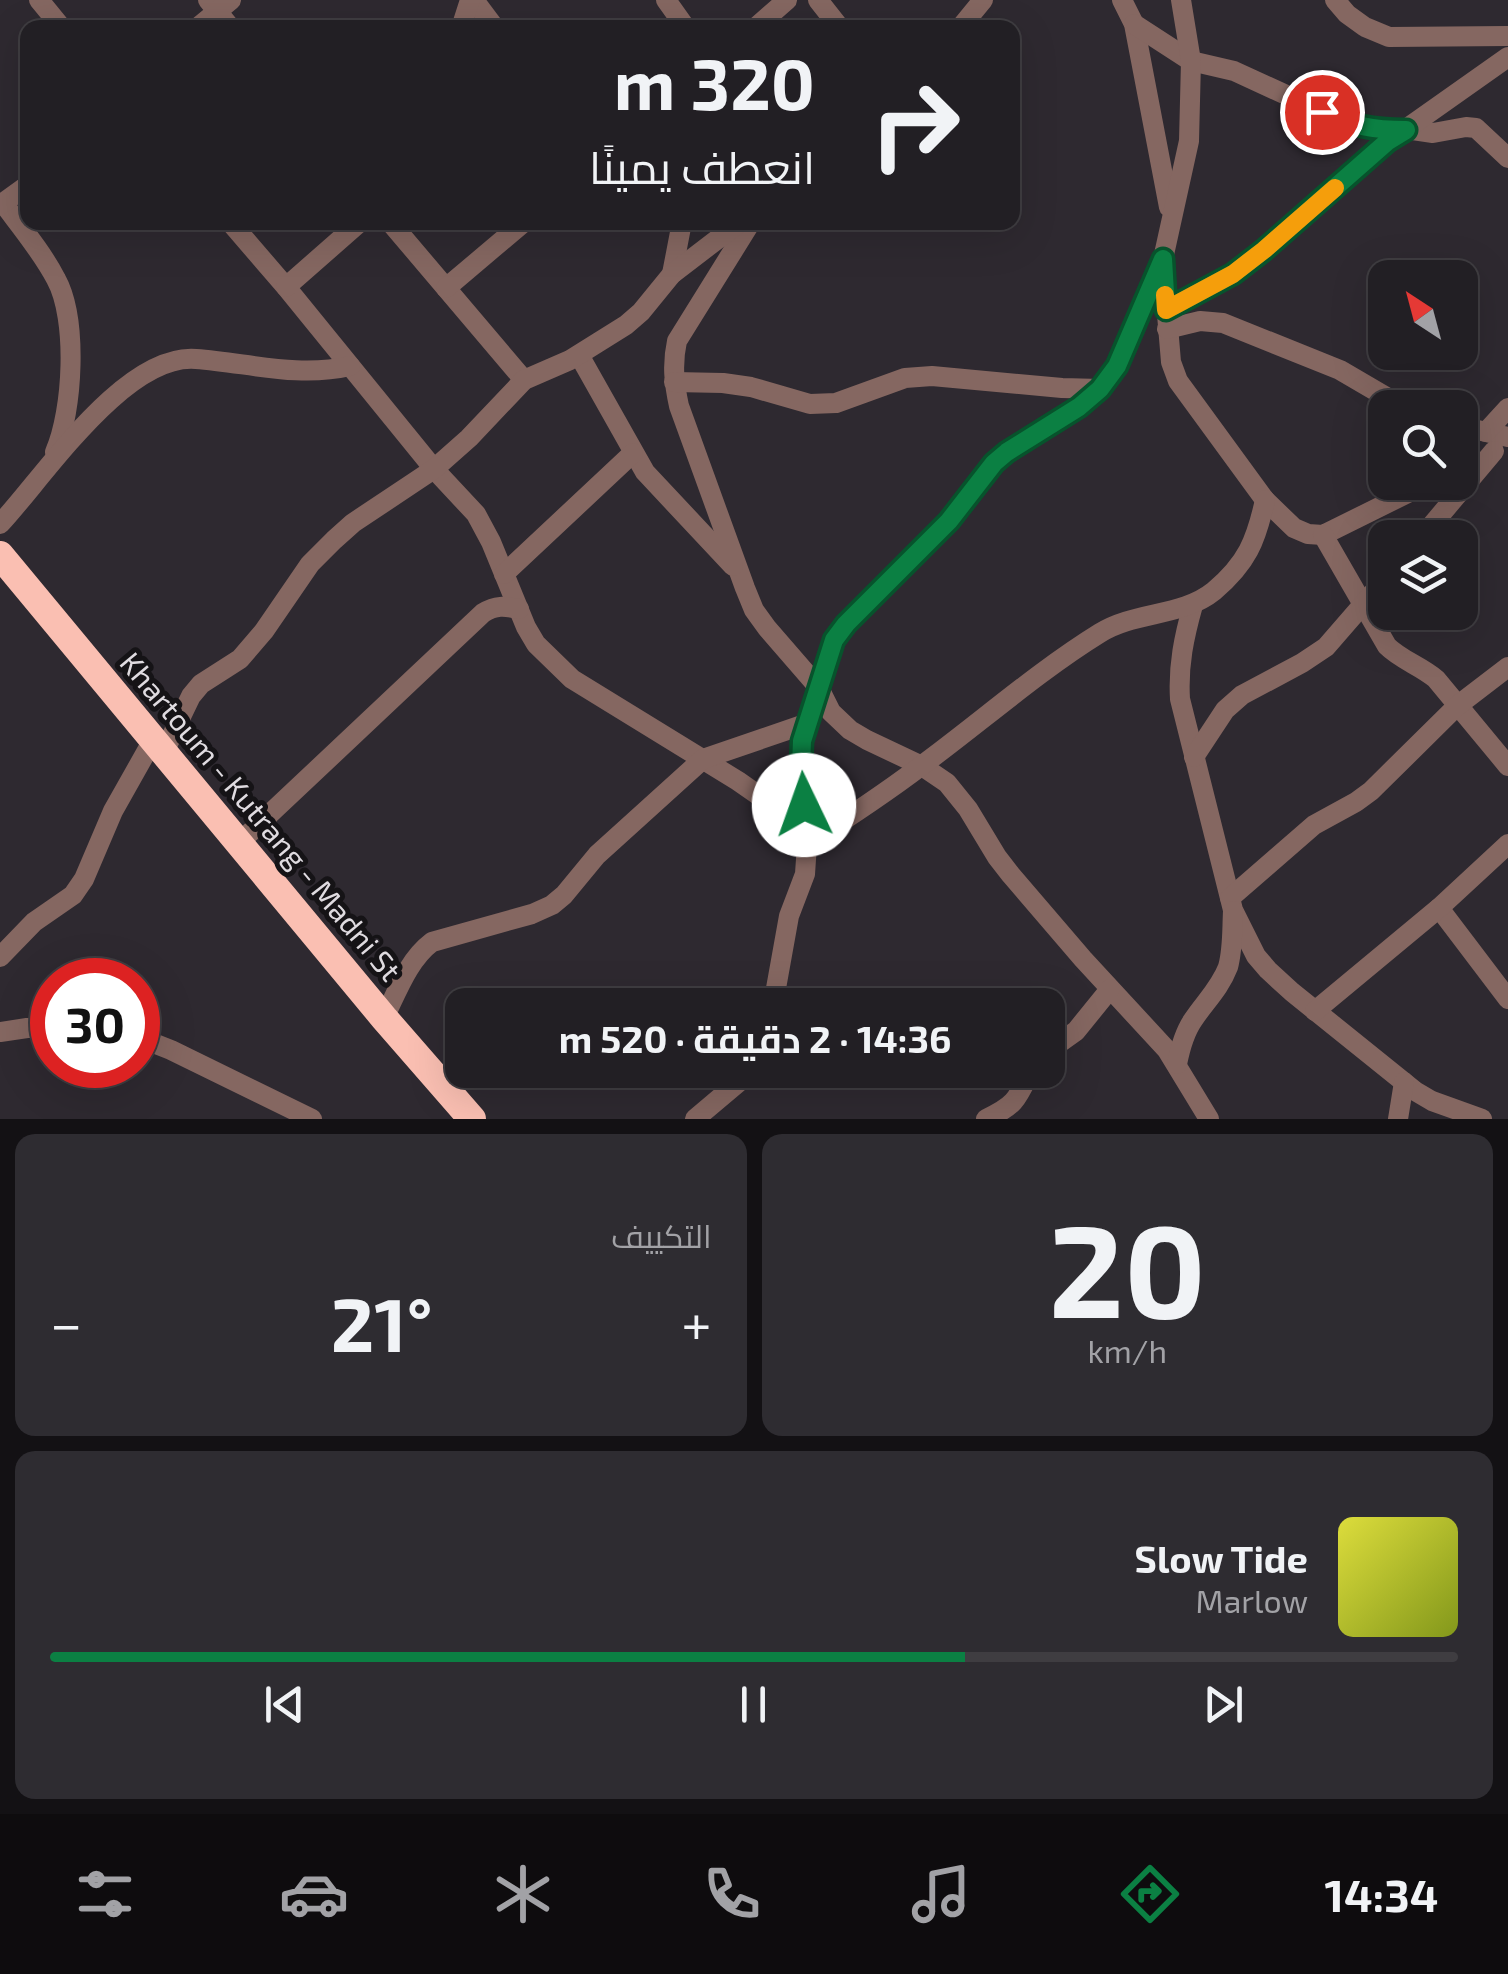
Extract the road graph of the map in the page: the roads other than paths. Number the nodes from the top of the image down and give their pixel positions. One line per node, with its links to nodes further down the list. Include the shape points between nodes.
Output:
1 (39, 0): 9 (street)
2 (472, 0): 10 (street)
3 (787, 0): 11 (street)
4 (818, 0): 12 (street)
5 (983, 0): 13 (street)
6 (1122, 0): 14 (street)
7 (1182, 0): 17 (street)
8 (1334, 0): 15 (street, via 1365,27 1389,37)
9 (55, 20)
10 (489, 20)
11 (764, 20)
12 (834, 20)
13 (967, 20)
14 (1134, 24): 17 (street); 21 (street)
15 (1508, 36)
16 (1508, 58): 18 (street)
17 (1191, 61): 18 (street, via 1234,71 1352,125); 21 (street, via 1190,141)
18 (1406, 130): 19 (street, via 1476,128); 33 (street, via 1264,250)
19 (1508, 158)
20 (1, 204): 44 (street, via 58,282 67,308 68,406)
21 (1171, 218): 29 (street)
22 (237, 230): 31 (street)
23 (351, 230): 31 (street)
24 (397, 230): 32 (street)
25 (515, 230): 32 (street)
26 (680, 230): 30 (street)
27 (730, 230): 30 (street)
28 (746, 230): 37 (street, via 677,342)
29 (1163, 259): 33 (street); 38 (street, via 1117,366)
30 (672, 274): 34 (street, via 641,312)
31 (286, 287): 35 (street)
32 (446, 288): 36 (street)
33 (1167, 319): 39 (street, via 1223,323); 46 (street, via 1178,382)
34 (579, 356): 36 (street); 42 (street)
35 (350, 366): 44 (street, via 300,372 172,361 119,393); 45 (street)
36 (524, 380): 45 (street)
37 (674, 382): 38 (street, via 723,383 810,404 932,376); 52 (street)
38 (1100, 389): 59 (street, via 994,463 949,521 846,624)
39 (1374, 390)
40 (1508, 408): 41 (street)
41 (1499, 441): 43 (street); 48 (street)
42 (633, 453): 52 (street); 53 (street)
43 (1478, 456)
44 (53, 459): 49 (street)
45 (434, 469): 53 (street, via 476,514); 62 (street, via 354,523 310,564 240,660 200,684)
46 (1264, 500): 50 (street, via 1294,528); 55 (street, via 1245,560)
47 (1394, 500): 50 (street)
48 (1435, 520)
49 (0, 524)
50 (1323, 535): 56 (street)
51 (0, 555): 62 (highway, Khartoum - Kutrang - Madni St)
52 (739, 573): 59 (street, via 754,610)
53 (504, 574): 57 (street)
54 (1368, 599): 56 (street)
55 (1193, 605): 63 (street, via 1178,673); 65 (street, via 1124,620 1102,632)
56 (1363, 605): 60 (street, via 1387,646 1427,671); 63 (street, via 1326,647 1225,710)
57 (519, 609): 64 (street, via 536,644 572,680); 67 (street, via 502,605 483,613)
58 (1508, 667): 60 (street)
59 (819, 688): 61 (street); 65 (street, via 850,730)
60 (1457, 706): 66 (street); 70 (street, via 1371,791 1314,825)
61 (808, 723): 64 (street); 68 (street, via 801,766)
62 (158, 746): 67 (highway, Khartoum - Kutrang - Madni St); 72 (street, via 114,811 73,894)
63 (1194, 757): 70 (street)
64 (703, 759): 68 (street, via 761,797); 77 (street, via 552,905 422,950)
65 (922, 766): 68 (street); 74 (street, via 947,783 1011,875)
66 (1508, 766)
67 (239, 843): 77 (highway, Khartoum - Kutrang - Madni St)
68 (807, 844): 73 (street)
69 (1508, 844): 71 (street)
70 (1231, 904): 76 (street, via 1256,956); 82 (street, via 1227,969 1191,1022)
71 (1439, 908): 75 (street); 76 (street)
72 (0, 957)
73 (777, 988)
74 (1110, 989): 80 (street); 82 (street)
75 (1508, 999)
76 (1315, 1011): 83 (street)
77 (384, 1018): 87 (highway, Khartoum - Kutrang - Madni St)
78 (30, 1028): 79 (street)
79 (0, 1032)
80 (1065, 1038)
81 (160, 1046): 86 (street)
82 (1177, 1064): 90 (street)
83 (1404, 1082): 91 (street); 92 (street, via 1432,1101)
84 (732, 1088): 88 (street)
85 (1022, 1088): 89 (street, via 1007,1110)
86 (312, 1119)
87 (472, 1119)
88 (695, 1119)
89 (986, 1119)
90 (1210, 1119)
91 (1398, 1119)
92 (1482, 1119)

